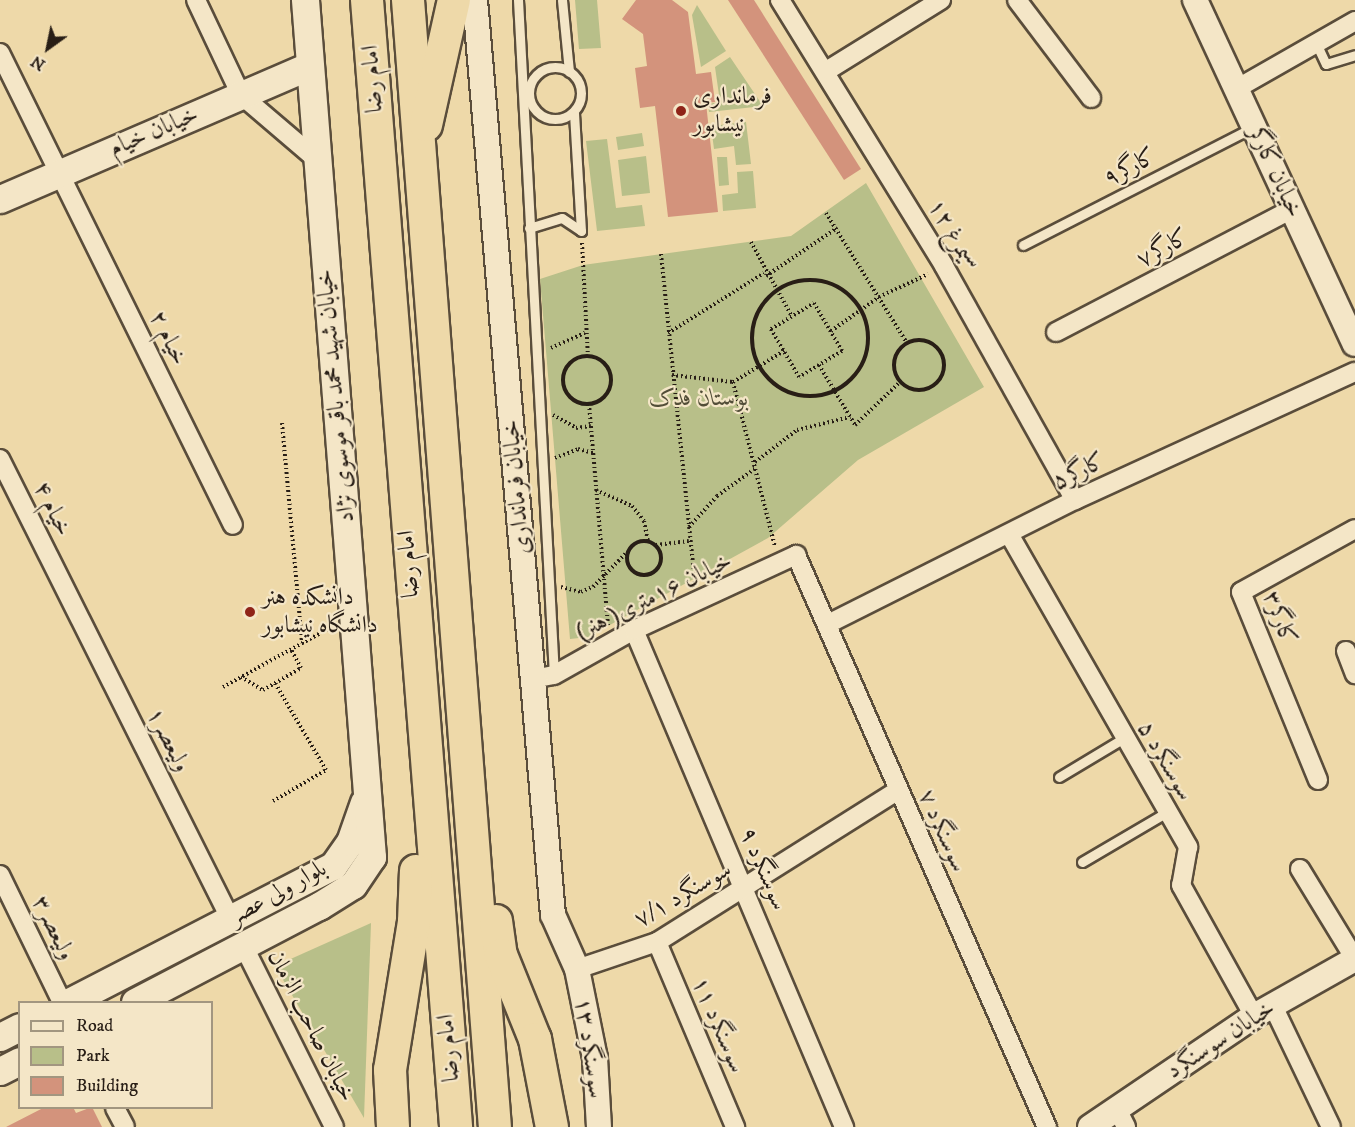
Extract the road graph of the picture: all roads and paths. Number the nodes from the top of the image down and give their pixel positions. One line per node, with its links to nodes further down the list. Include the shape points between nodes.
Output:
1 (196, 0): 21 (street)
2 (305, 0): 17 (main road, خیابان شهید محمد باقر موسوی نژاد)
3 (367, 0): 99 (highway, امام رضا)
4 (408, 0): 27 (highway, امام رضا)
5 (454, 0): 27 (highway)
6 (475, 0): 94 (street, خیابان فرمانداری)
7 (518, 0): 22 (lane)
8 (562, 0): 19 (lane)
9 (780, 0): 18 (street, سیمرغ ۱۲)
10 (941, 0): 18 (street)
11 (1017, 0): 23 (street)
12 (1195, 0): 20 (street, خیابان کارگر)
13 (1355, 21): 14 (street)
14 (1316, 43): 16 (lane, via 1326,64); 20 (street)
15 (0, 53): 28 (street, خیام ۲)
16 (1355, 54)
17 (309, 66): 21 (main road, خیابان خیام); 26 (main road, خیابان شهید محمد باقر موسوی نژاد)
18 (828, 70): 38 (street, سیمرغ ۱۲)
19 (569, 72): 22 (lane, via 544,70 531,82); 24 (lane, via 582,91)
20 (1236, 89): 25 (street, خیابان کارگر)
21 (241, 95): 26 (street); 28 (main road, خیابان خیام)
22 (527, 97): 24 (lane, via 551,117); 32 (lane)
23 (1091, 98)
24 (574, 112): 34 (lane)
25 (1254, 127): 30 (street, خیابان کارگر); 36 (lane, کارگر۹)
26 (317, 160): 103 (main road, خیابان شهید محمد باقر موسوی نژاد)
27 (417, 161): 97 (highway, امام رضا)
28 (60, 173): 29 (main road, خیابان خیام); 71 (street, خیام ۲)
29 (0, 199)
30 (1292, 208): 45 (street, کارگر۷); 49 (street, خیابان کارگر)
31 (826, 213): 33 (path)
32 (529, 228): 34 (lane, via 562,218); 54 (lane)
33 (837, 228): 39 (path); 41 (path)
34 (581, 231): 46 (path)
35 (751, 242): 39 (path)
36 (1023, 245)
37 (661, 254): 47 (path)
38 (944, 266): 41 (path); 70 (street, سیمرغ ۱۲)
39 (765, 274): 40 (path); 47 (path)
40 (777, 294): 42 (path, via 820,280 848,294); 43 (path); 53 (path, via 759,308 751,329)
41 (879, 297): 42 (path); 48 (path)
42 (861, 310): 44 (path); 59 (path, via 869,333 868,354 850,380)
43 (792, 317): 44 (path, via 814,303); 50 (path, via 771,329)
44 (830, 331): 52 (path, via 843,351)
45 (1056, 332)
46 (585, 333): 51 (path); 54 (path, via 555,344)
47 (668, 333): 56 (path)
48 (906, 343): 58 (path, via 894,361); 58 (path, via 930,343 941,354 944,370 936,384 922,391)
49 (1355, 344)
50 (784, 351): 52 (path, via 799,377); 53 (path)
51 (588, 356): 61 (path, via 603,362 610,376 603,398); 61 (path, via 573,361 563,380 574,400)
52 (819, 364): 59 (path)
53 (761, 365): 57 (path); 59 (path, via 784,392 815,398)
54 (537, 369): 60 (lane)
55 (1355, 372): 70 (street, کارگر۵)
56 (672, 375): 57 (path); 72 (path)
57 (733, 382): 67 (path)
58 (900, 382): 62 (path, via 863,420 855,425)
59 (834, 389): 62 (path)
60 (539, 404): 64 (path, via 570,425); 68 (lane)
61 (589, 404): 64 (path)
62 (850, 417): 67 (path, via 797,430)
63 (282, 423): 88 (path)
64 (591, 426): 65 (path)
65 (593, 453): 68 (path, via 565,451); 69 (path)
66 (0, 459): 82 (street, خیام ۴)
67 (756, 465): 72 (path, via 717,496); 80 (path)
68 (541, 477): 83 (lane)
69 (596, 489): 75 (path, via 632,506 644,520); 81 (path)
70 (1075, 500): 74 (street, کارگر۵)
71 (233, 525)
72 (688, 528): 76 (path)
73 (1355, 529): 101 (street, کارگر۳, via 1241,592)
74 (1009, 534): 86 (street, کارگر۵); 98 (street, سوسنگرد ۵)
75 (648, 541): 77 (path); 78 (path, via 634,544)
76 (689, 541): 77 (path); 84 (path)
77 (655, 545): 78 (path, via 660,560 650,573 634,571)
78 (628, 552): 81 (path)
79 (796, 555): 80 (street, خیابان ۱۶متری( هنر)); 86 (street, سوسنگرد ۷)
80 (779, 562): 84 (street, خیابان ۱۶متری( هنر))
81 (603, 577): 83 (path, via 581,592); 89 (path)
82 (61, 581): 110 (street, ولیعصر۱)
83 (547, 581): 94 (lane)
84 (697, 601): 87 (street, خیابان ۱۶متری( هنر))
85 (336, 624): 88 (path)
86 (828, 624): 102 (street, سوسنگرد ۷)
87 (634, 630): 89 (street, خیابان ۱۶متری( هنر)); 109 (street, سوسنگرد ۹)
88 (302, 643): 90 (path)
89 (609, 644): 94 (street, خیابان ۱۶متری( هنر))
90 (291, 649): 93 (path); 95 (path, via 301,668)
91 (1346, 651): 92 (street)
92 (1355, 674)
93 (241, 677): 95 (path, via 263,690); 96 (path)
94 (544, 677): 114 (street, خیابان فرمانداری, via 553,915)
95 (275, 683): 104 (path, via 326,770)
96 (223, 687)
97 (464, 737): 129 (highway, امام رضا); 130 (highway, via 501,955 535,1039)
98 (1124, 738): 100 (lane); 105 (street, سوسنگرد ۵)
99 (422, 744): 127 (highway, via 414,922 390,1070); 128 (highway, امام رضا)
100 (1059, 777)
101 (1318, 780)
102 (898, 790): 109 (street, سوسنگرد ۷/۱); 134 (street, سوسنگرد ۷)
103 (367, 793): 110 (main road, بلوار ولی عصر, via 350,842 333,866); 112 (main road, بلوار ولی عصر, via 372,857 365,873 319,906)
104 (273, 801)
105 (1167, 812): 106 (lane); 118 (street, سوسنگرد ۵, via 1188,847 1181,885)
106 (1082, 862)
107 (1300, 868): 113 (street)
108 (0, 875): 115 (street, ولیعصر۳)
109 (745, 887): 111 (street, سوسنگرد ۷/۱); 133 (street, سوسنگرد ۹)
110 (231, 920): 112 (main road); 116 (main road, بلوار ولی عصر)
111 (657, 942): 114 (street, سوسنگرد ۷/۱); 132 (street, سوسنگرد ۱۱)
112 (244, 947): 117 (main road, بلوار ولی عصر); 126 (street, خیابان صاحب الزمان)
113 (1355, 959): 118 (street, خیابان سوسنگرد)
114 (577, 969): 131 (street, سوسنگرد ۱۳, via 595,1058)
115 (62, 1001)
116 (71, 1001)
117 (137, 1001)
118 (1264, 1011): 124 (street, خیابان سوسنگرد); 136 (street, سوسنگرد ۵)
119 (18, 1028): 120 (main road)
120 (0, 1037)
121 (18, 1062): 122 (main road)
122 (0, 1071)
123 (116, 1109): 125 (street)
124 (1122, 1118): 135 (street, خیابان سوسنگرد)
125 (125, 1127)
126 (334, 1127)
127 (393, 1127)
128 (456, 1127)
129 (495, 1127)
130 (552, 1127)
131 (600, 1127)
132 (735, 1127)
133 (844, 1127)
134 (1047, 1127)
135 (1090, 1127)
136 (1331, 1127)

